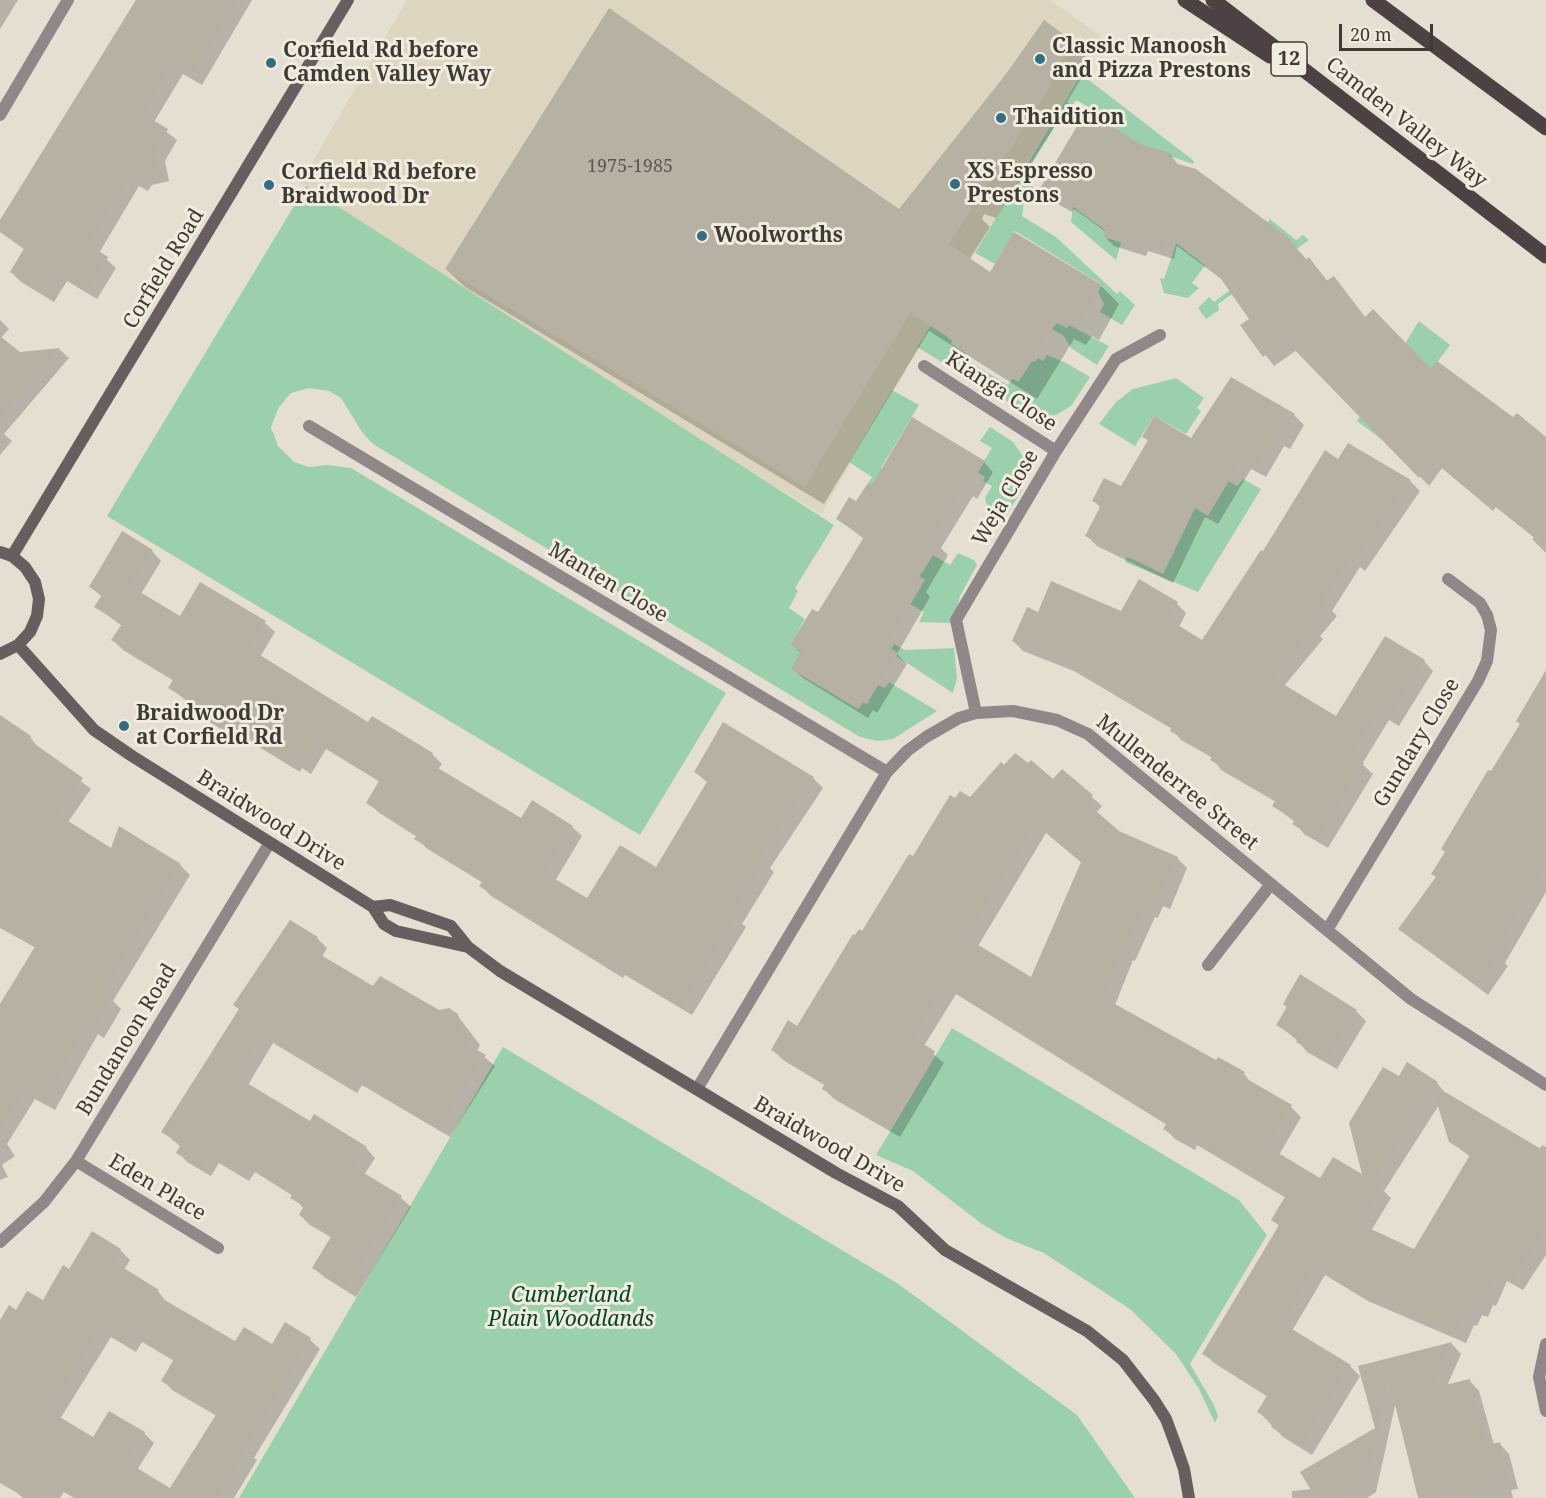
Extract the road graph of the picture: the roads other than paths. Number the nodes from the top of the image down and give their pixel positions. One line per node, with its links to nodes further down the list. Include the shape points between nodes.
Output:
1 (68, 0): 6 (street)
2 (348, 0): 14 (street, Corfield Road)
3 (1185, 0): 7 (main road)
4 (1213, 0): 7 (main road, Camden Valley Way / 12)
5 (1373, 0): 8 (main road)
6 (0, 115)
7 (1365, 118): 9 (main road, Camden Valley Way / 12)
8 (1546, 128)
9 (1546, 256)
10 (1160, 335): 13 (street, Weja Close, via 1116,359)
11 (924, 366): 13 (street, Kianga Close)
12 (309, 426): 19 (street, Manten Close)
13 (1056, 451): 18 (street, Weja Close, via 956,620)
14 (6, 554): 16 (street, via 25,567 35,582 39,599 30,632)
15 (1448, 579): 23 (street, Gundary Close, via 1480,603 1487,615 1491,637 1487,661)
16 (18, 645): 17 (street); 20 (street, Braidwood Drive, via 94,730)
17 (0, 654)
18 (976, 713): 19 (street, Mullenderree Street, via 926,737); 21 (street, Mullenderree Street, via 1025,713 1057,720 1088,734)
19 (887, 772): 27 (street, Mullenderree Street)
20 (269, 844): 22 (street, Braidwood Drive); 28 (street, Bundanoon Road)
21 (1271, 884): 23 (street, Mullenderree Street); 25 (street)
22 (374, 907): 24 (street, Braidwood Drive, via 384,924 396,931); 24 (street, Braidwood Drive, via 390,905 451,926)
23 (1327, 930): 26 (street, Mullenderree Street, via 1411,999)
24 (468, 947): 27 (street, Braidwood Drive, via 500,971)
25 (1208, 965)
26 (1546, 1085)
27 (698, 1089): 33 (street, Braidwood Drive, via 898,1206 945,1250 1104,1343 1140,1379 1166,1419 1184,1469)
28 (76, 1161): 29 (street, Bundanoon Road, via 44,1202); 30 (street, Eden Place)
29 (0, 1242)
30 (218, 1248)
31 (1546, 1344): 32 (street, via 1539,1377)
32 (1546, 1411)
33 (1189, 1498)

